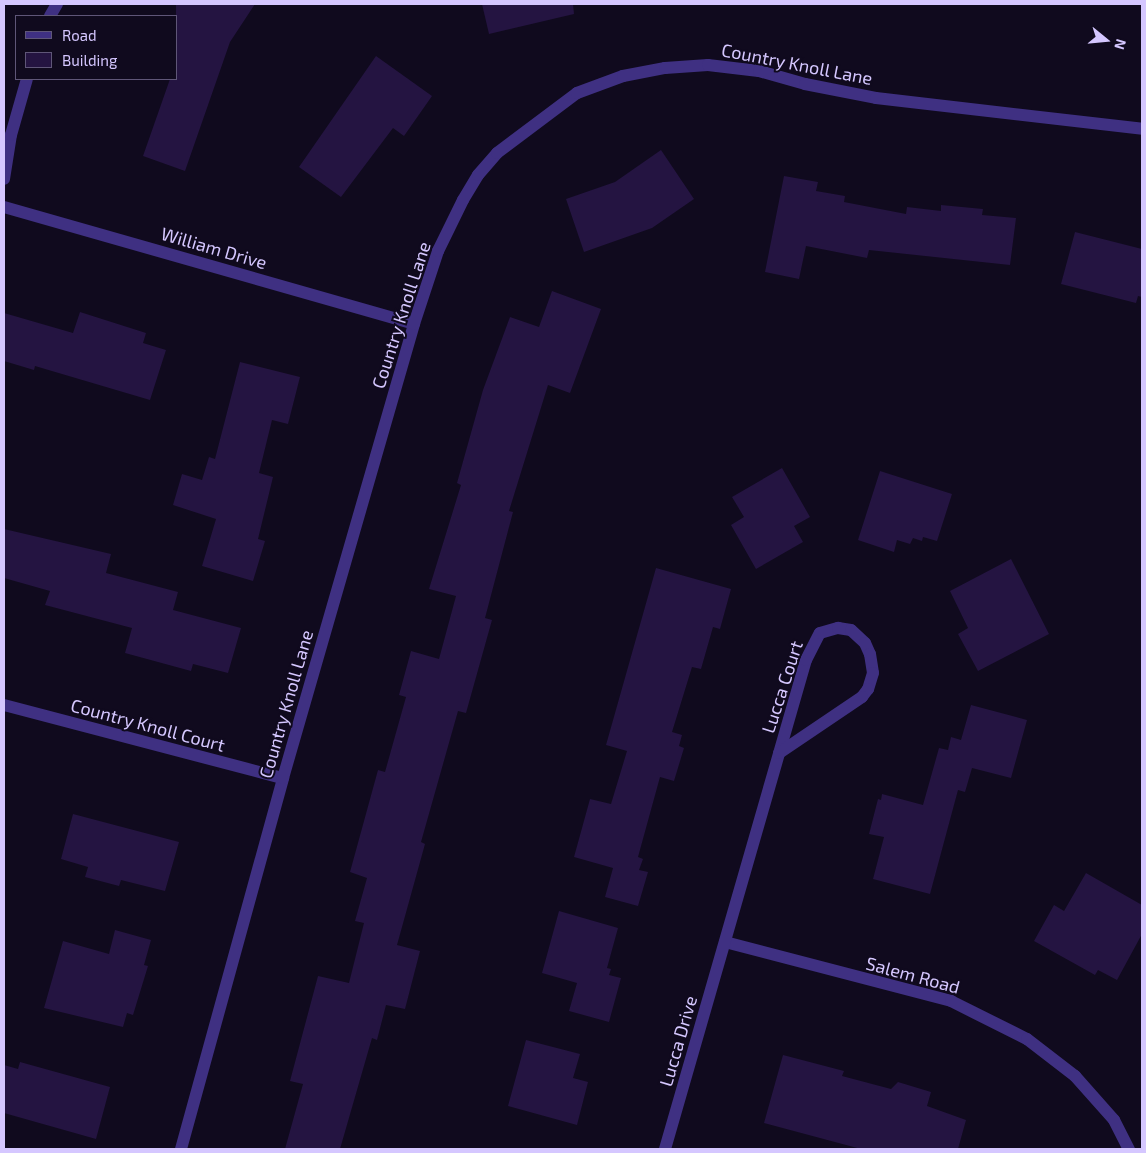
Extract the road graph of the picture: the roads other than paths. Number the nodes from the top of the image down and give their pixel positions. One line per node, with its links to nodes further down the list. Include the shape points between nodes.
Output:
1 (57, 4): 2 (street)
2 (51, 15)
3 (27, 80): 5 (street, via 11,135)
4 (1142, 129): 7 (street, Country Knoll Lane, via 876,98 805,84 759,70 708,65 665,68 623,76 578,93 497,153 478,175 438,252)
5 (4, 179)
6 (4, 207): 7 (street, William Drive)
7 (414, 324): 10 (street, Country Knoll Lane)
8 (4, 705): 10 (street, Country Knoll Court)
9 (779, 752): 9 (street, Lucca Court, via 862,697 868,689 873,672 870,654 865,643 851,630 828,629 813,641); 11 (street, Lucca Court)
10 (283, 778): 12 (street, Country Knoll Lane)
11 (725, 942): 13 (street, Lucca Drive); 14 (street, Salem Road, via 950,1001 1027,1039 1075,1076 1114,1120)
12 (181, 1149)
13 (665, 1149)
14 (1129, 1149)

